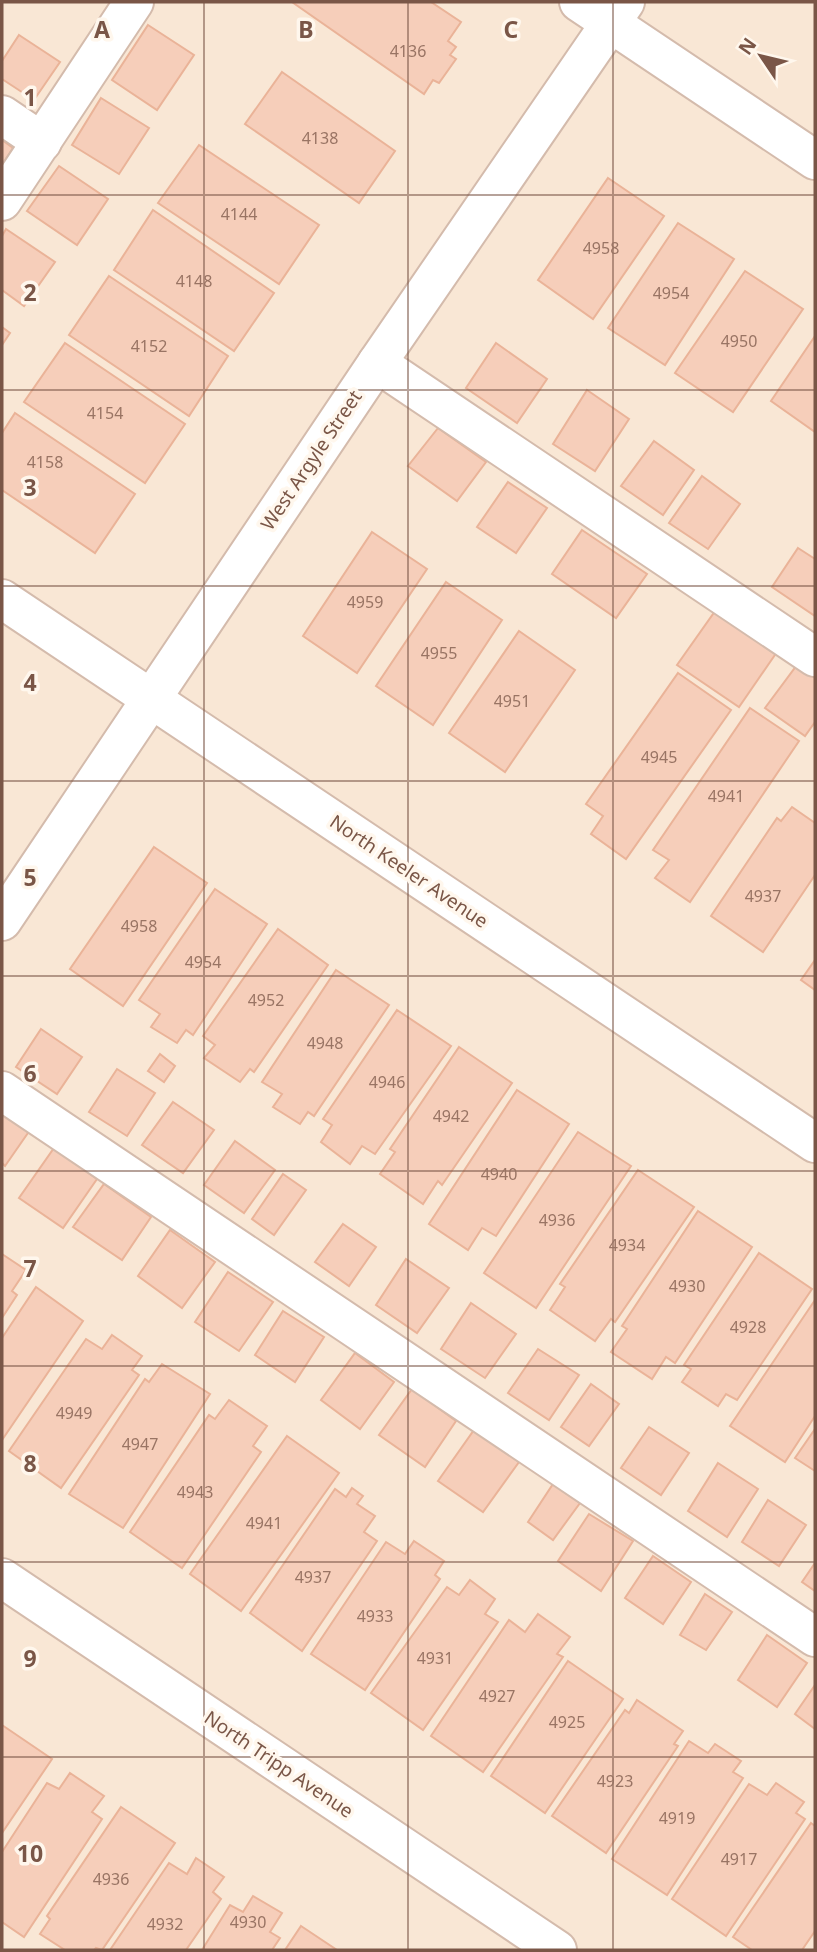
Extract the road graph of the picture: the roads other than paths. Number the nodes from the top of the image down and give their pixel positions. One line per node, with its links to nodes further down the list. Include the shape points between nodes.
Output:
1 (134, 2): 5 (street)
2 (579, 2): 3 (street)
3 (618, 12): 6 (street); 8 (street, West Argyle Street)
4 (2, 115): 5 (street)
5 (42, 142): 7 (street)
6 (815, 160)
7 (2, 201)
8 (377, 363): 10 (street); 11 (street, West Argyle Street)
9 (2, 599): 11 (street, North Keeler Avenue)
10 (815, 657)
11 (151, 698): 12 (street, West Argyle Street); 14 (street, North Keeler Avenue)
12 (2, 922)
13 (2, 1091): 16 (street)
14 (815, 1143)
15 (2, 1578): 17 (street, North Tripp Avenue)
16 (815, 1637)
17 (557, 1950)

